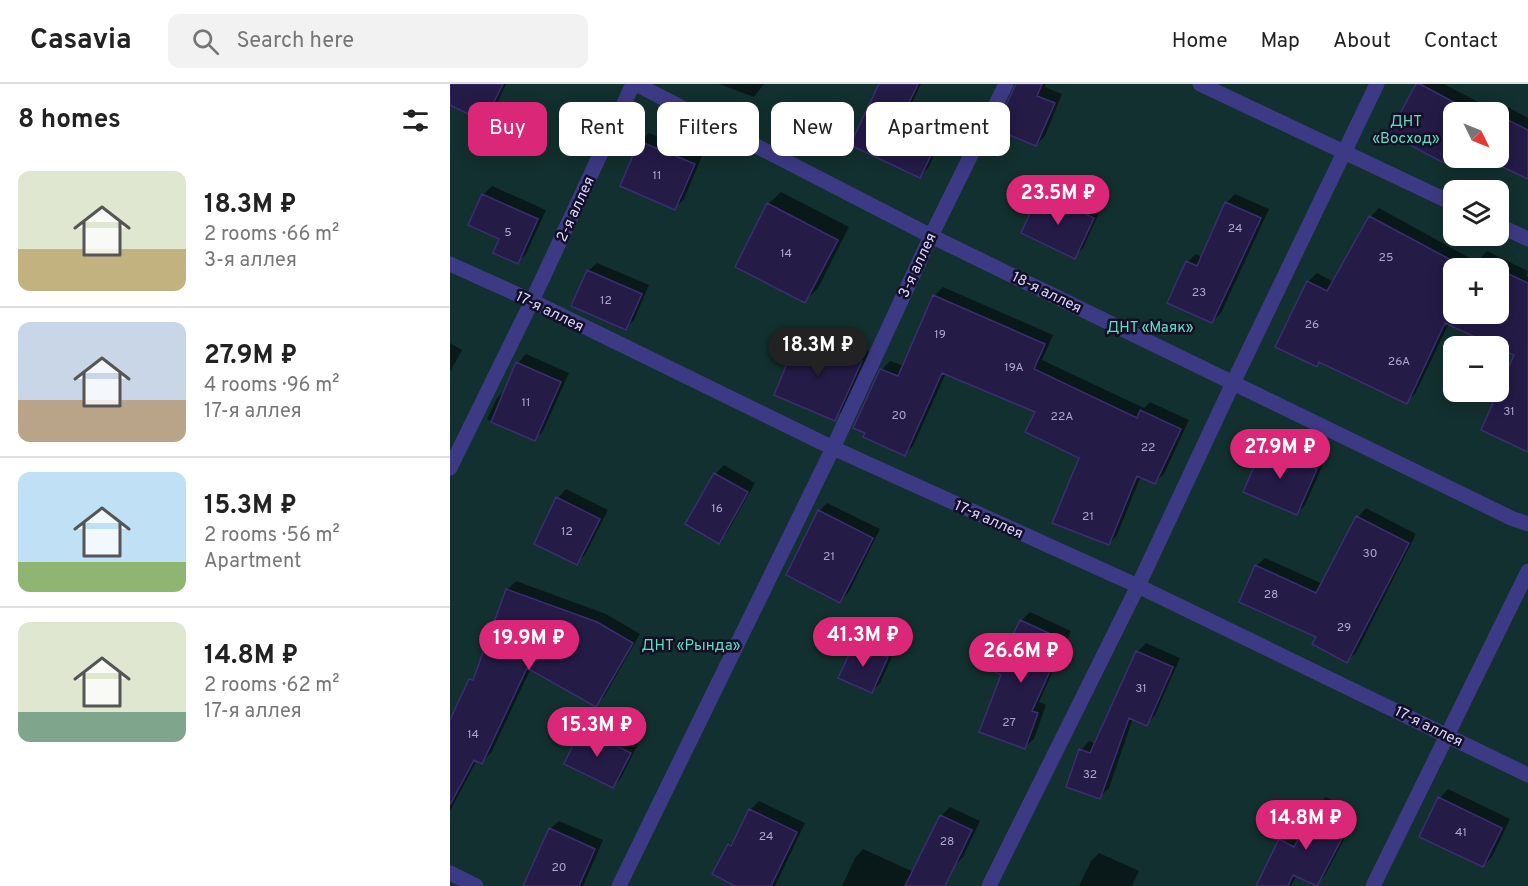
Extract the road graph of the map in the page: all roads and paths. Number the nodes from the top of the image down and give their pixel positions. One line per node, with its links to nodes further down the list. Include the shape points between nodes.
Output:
1 (634, 84): 8 (street, 18-я аллея); 11 (street, 2-я аллея)
2 (1006, 84): 8 (street, 3-я аллея)
3 (1200, 84): 5 (street)
4 (1377, 84): 5 (street)
5 (1344, 152): 6 (street); 12 (street)
6 (1443, 199)
7 (1509, 230): 9 (street)
8 (931, 236): 12 (street, 18-я аллея); 13 (street, 3-я аллея)
9 (1528, 239)
10 (450, 264): 11 (street, 17-я аллея)
11 (532, 301): 13 (street, 17-я аллея); 14 (street, 2-я аллея)
12 (1233, 383): 15 (street, 18-я аллея); 17 (street)
13 (833, 448): 17 (street, 17-я аллея); 22 (street, 3-я аллея)
14 (450, 468)
15 (1528, 524)
16 (1528, 571): 18 (street)
17 (1138, 586): 18 (street, 17-я аллея); 23 (street)
18 (1447, 735): 19 (street, 17-я аллея); 24 (street)
19 (1528, 775)
20 (450, 873): 21 (street)
21 (476, 886)
22 (620, 886)
23 (989, 886)
24 (1373, 886)

